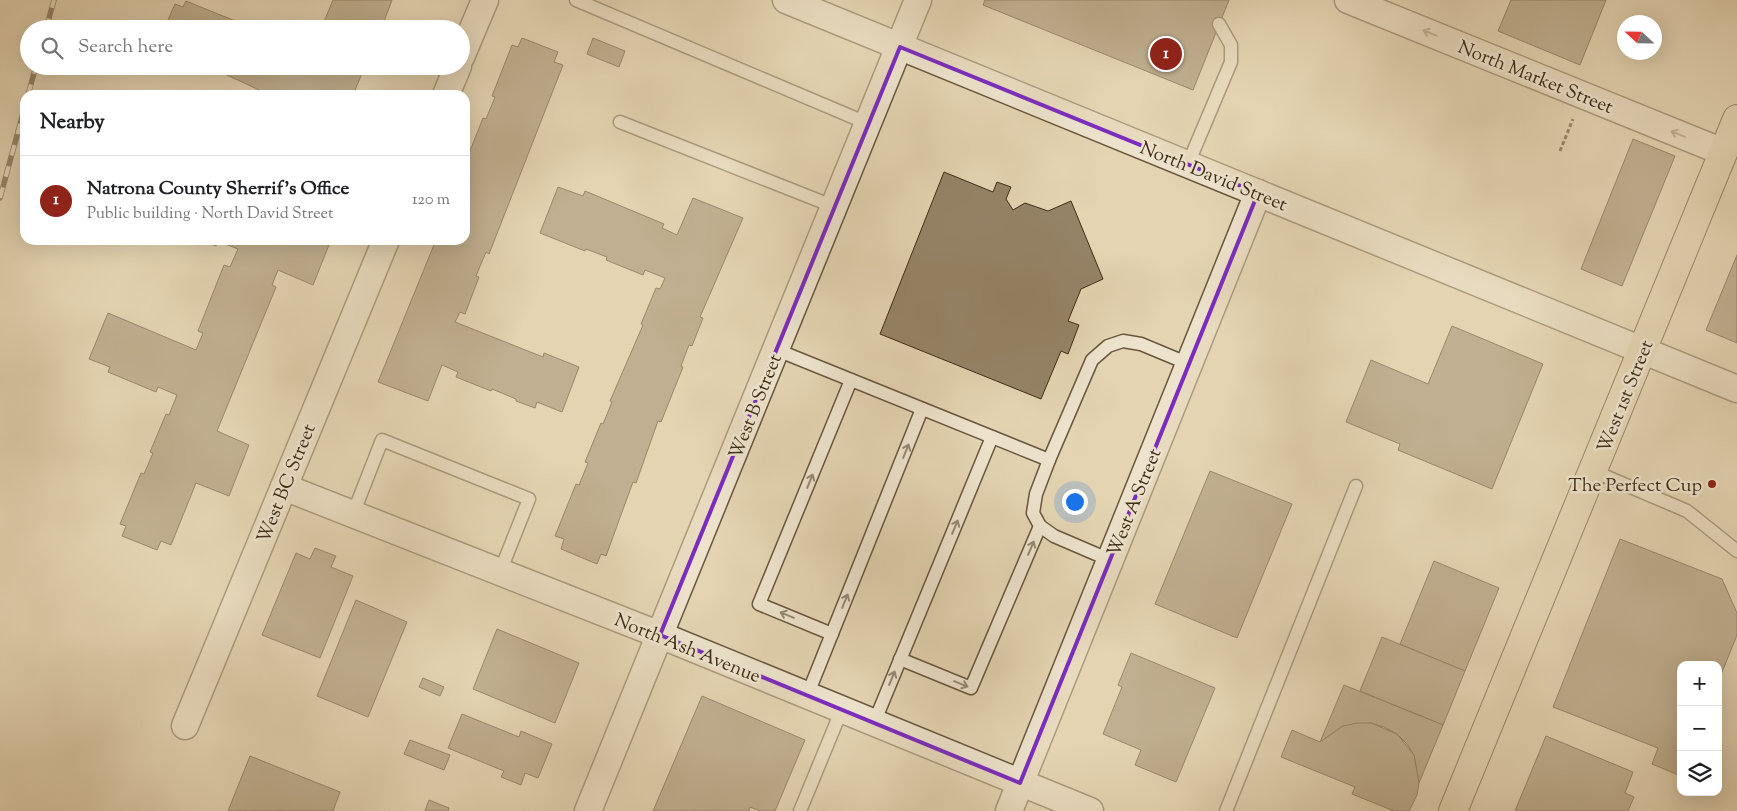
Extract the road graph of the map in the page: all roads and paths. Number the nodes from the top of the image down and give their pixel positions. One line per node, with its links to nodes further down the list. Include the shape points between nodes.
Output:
1 (485, 0): 7 (street)
2 (576, 0): 13 (lane)
3 (786, 0): 8 (street, North David Street)
4 (918, 0): 8 (street, West B Street)
5 (1348, 0): 14 (street, North Market Street, one-way to 5)
6 (1220, 24): 16 (lane, via 1231,45 1231,62)
7 (470, 36)
8 (900, 47): 13 (street, West B Street); 16 (street, North David Street)
9 (454, 75): 10 (street)
10 (448, 90)
11 (1574, 118): 15 (path)
12 (620, 122): 18 (lane)
13 (869, 124): 18 (street, West B Street)
14 (1732, 138): 21 (main road, West 1st Street)
15 (1560, 151)
16 (1188, 164): 17 (street, North David Street)
17 (1258, 193): 21 (street, North David Street); 22 (street, West A Street)
18 (835, 207): 20 (street, West B Street)
19 (384, 245): 30 (street, West BC Street)
20 (777, 350): 23 (lane); 37 (street, West B Street)
21 (1643, 350): 24 (street, North David Street); 28 (main road, West 1st Street)
22 (1189, 364): 27 (lane, via 1141,344 1123,341 1108,346 1092,360); 34 (street, West A Street)
23 (851, 380): 25 (lane); 36 (lane, one-way to 23, via 760,604)
24 (1737, 389)
25 (922, 409): 26 (lane); 36 (lane, one-way to 25)
26 (992, 437): 27 (lane); 38 (lane, one-way to 26)
27 (1049, 460): 32 (lane, via 1036,494 1033,514)
28 (1593, 471): 33 (lane, via 1687,511); 49 (main road, West 1st Street)
29 (1356, 486): 48 (lane)
30 (284, 487): 31 (street, North Ash Avenue); 42 (street, West BC Street)
31 (353, 514): 35 (street, North Ash Avenue); 35 (lane, via 382,440 529,499)
32 (1040, 526): 34 (lane, via 1054,536); 38 (lane, one-way to 32, via 971,688)
33 (1737, 551)
34 (1110, 560): 43 (street, West A Street)
35 (500, 572): 37 (street, North Ash Avenue)
36 (832, 634): 39 (lane)
37 (660, 635): 39 (street, North Ash Avenue); 44 (street, West B Street)
38 (900, 659): 41 (lane, one-way to 38)
39 (808, 696): 40 (street, North Ash Avenue)
40 (842, 709): 41 (street, North Ash Avenue); 45 (lane)
41 (874, 723): 43 (street, North Ash Avenue)
42 (185, 726)
43 (1020, 783): 46 (street, West A Street); 47 (street, North Ash Avenue)
44 (588, 811)
45 (800, 811)
46 (1009, 811)
47 (1090, 811)
48 (1226, 811)
49 (1453, 811)

